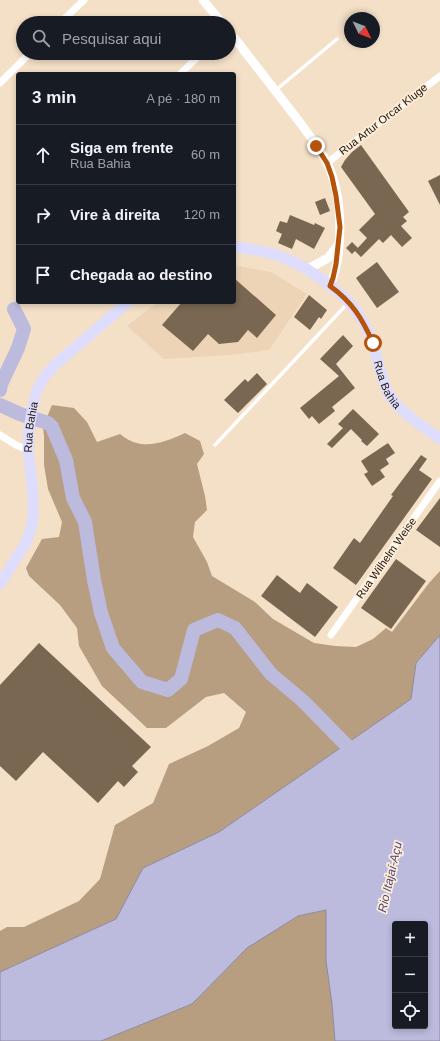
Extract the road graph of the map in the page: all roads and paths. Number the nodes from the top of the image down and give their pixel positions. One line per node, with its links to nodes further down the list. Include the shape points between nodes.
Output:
1 (84, 0): 3 (street)
2 (207, 2): 4 (street)
3 (67, 16)
4 (217, 16)
5 (336, 39): 12 (lane)
6 (236, 40): 12 (street)
7 (23, 60): 11 (street)
8 (195, 60): 9 (street)
9 (182, 72)
10 (440, 76): 13 (street, Rua Artur Orcar Kluge)
11 (0, 83)
12 (275, 90): 13 (street)
13 (327, 163): 14 (street, via 336,196 340,227)
14 (339, 244): 16 (street); 17 (street)
15 (236, 247): 18 (main road, Rua Bahia, via 286,257)
16 (328, 258): 17 (street); 18 (street)
17 (336, 264): 19 (street)
18 (308, 269): 19 (main road, Rua Bahia)
19 (330, 286): 20 (main road, Rua Bahia)
20 (349, 301): 23 (main road, Rua Bahia, via 373,343 382,378 390,395 402,409); 24 (lane)
21 (126, 304): 25 (main road, Rua Bahia, via 45,376 36,392 32,409)
22 (0, 435): 25 (street)
23 (440, 439)
24 (215, 445)
25 (28, 450): 27 (main road, Rua Bahia, via 33,520 27,541)
26 (440, 481): 28 (street, Rua Wilhelm Weise)
27 (0, 584)
28 (331, 635)

